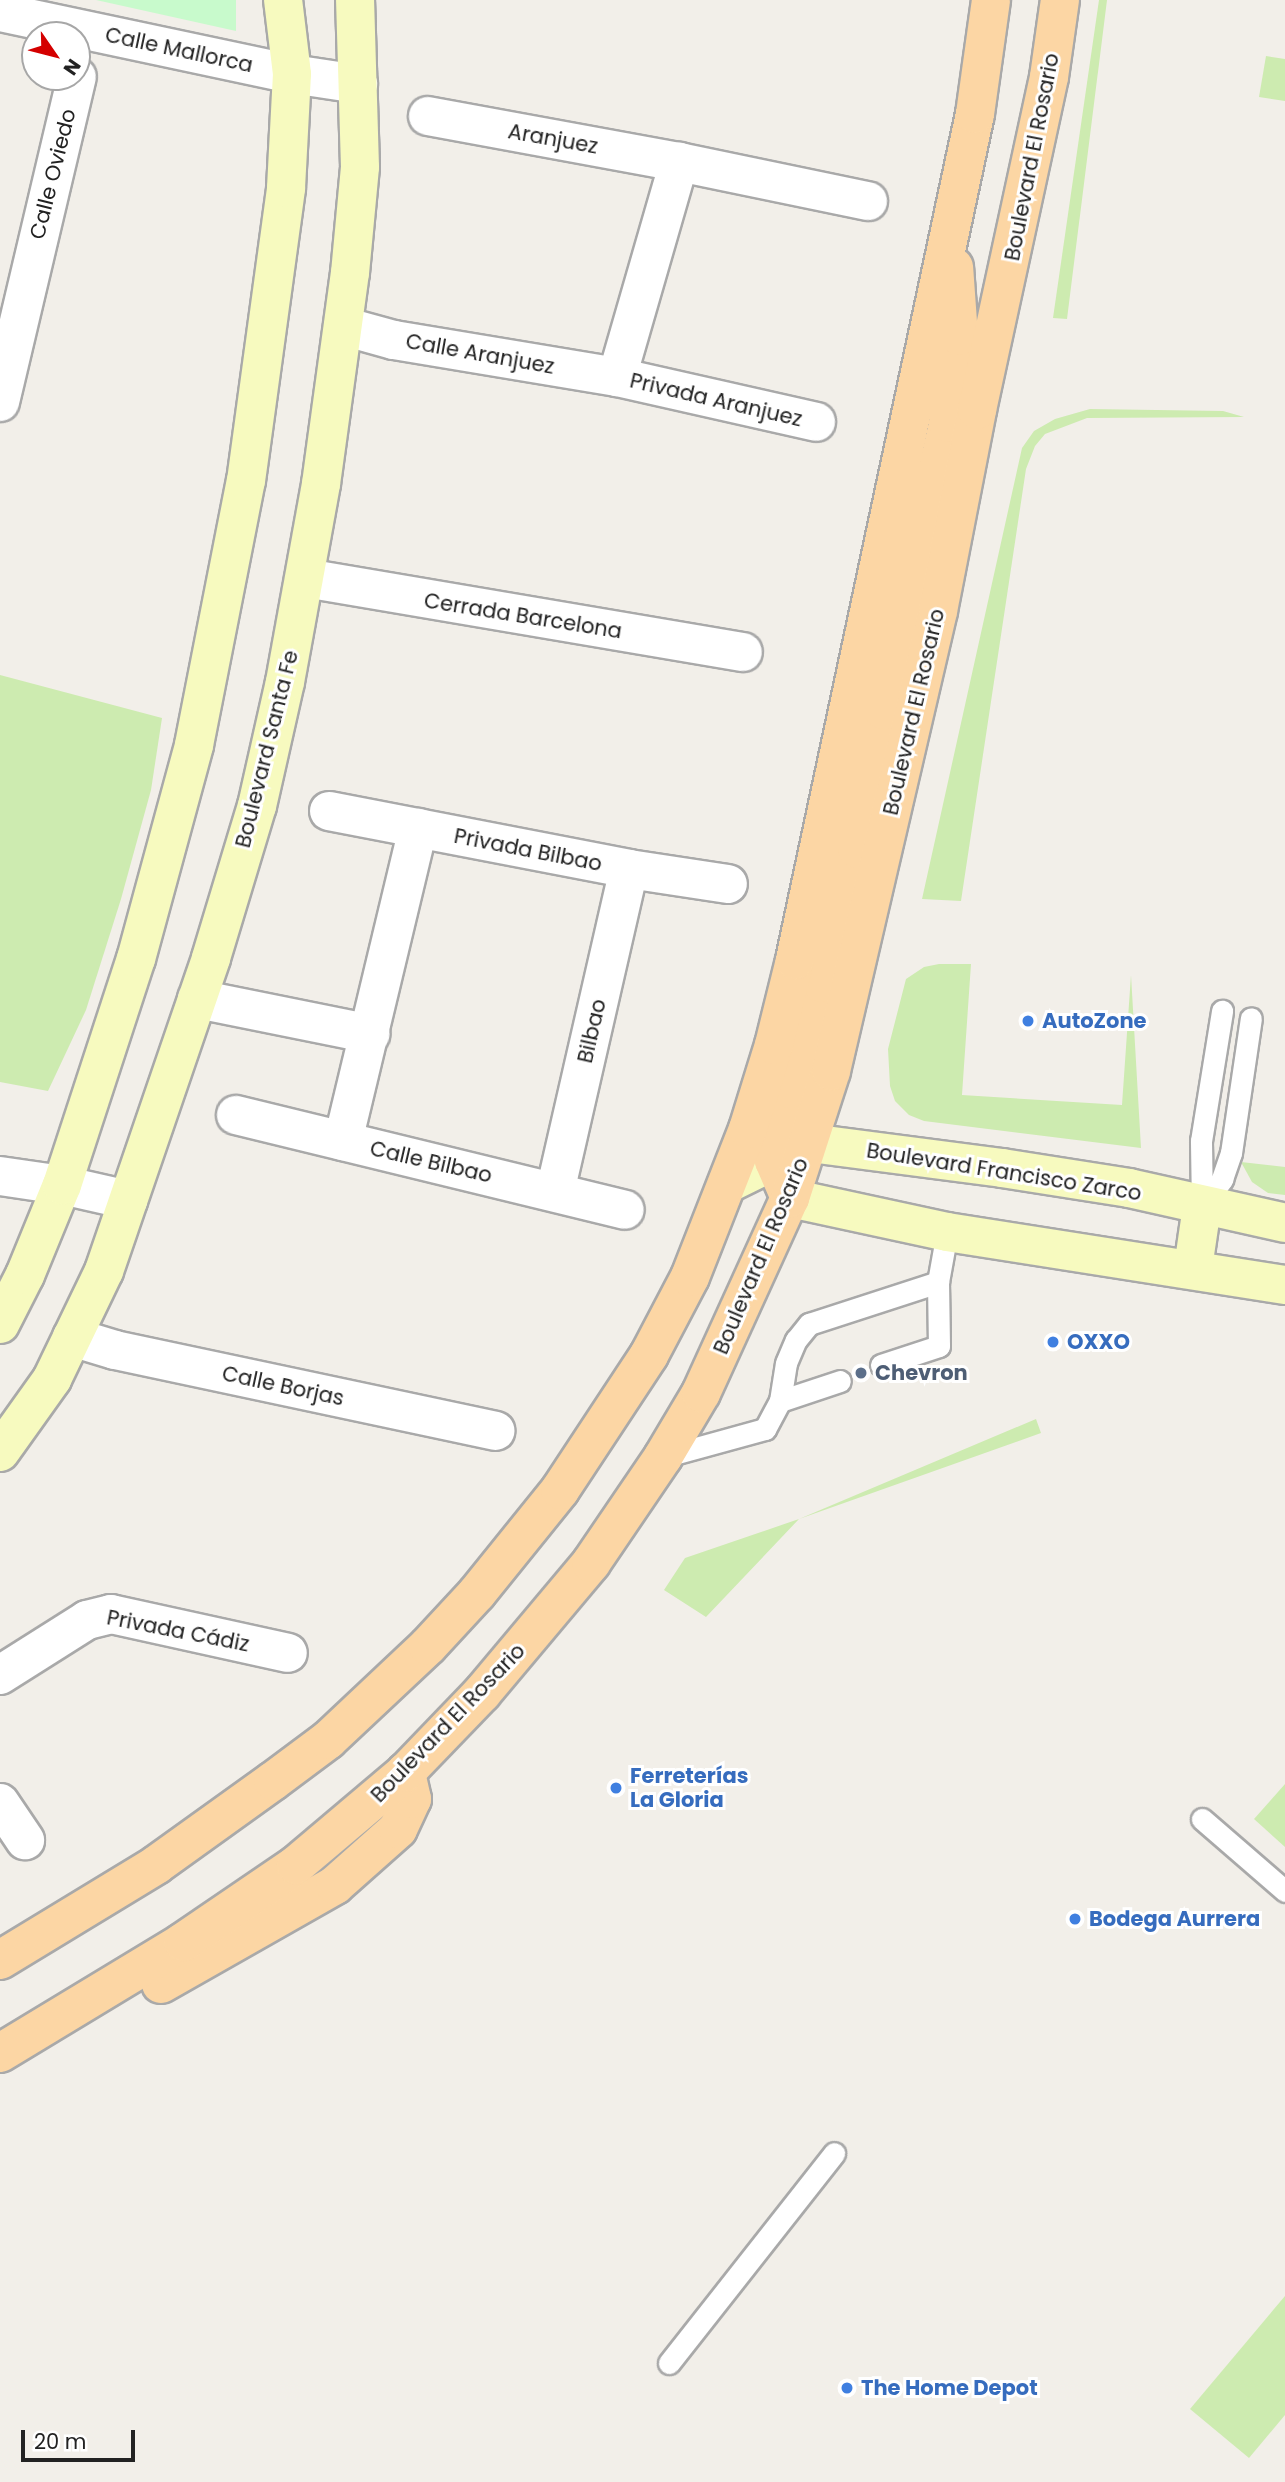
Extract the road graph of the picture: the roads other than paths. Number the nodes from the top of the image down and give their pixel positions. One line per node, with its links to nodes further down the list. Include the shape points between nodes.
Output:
1 (283, 0): 8 (street)
2 (355, 0): 9 (street, Boulevard Santa Fe)
3 (991, 0): 14 (main road, via 975,114)
4 (1060, 0): 32 (main road, Boulevard El Rosario, via 1049,77 938,611 831,1071)
5 (0, 12): 6 (street, Calle Mallorca)
6 (41, 21)
7 (91, 32): 8 (street, Calle Mallorca)
8 (292, 74): 9 (street, Calle Mallorca); 36 (street, via 286,188 246,481 194,745 136,959)
9 (358, 84): 16 (street, Boulevard Santa Fe, via 360,167)
10 (72, 91): 15 (street, Calle Oviedo)
11 (428, 116): 12 (street, Aranjuez)
12 (679, 162): 13 (street, Aranjuez); 17 (street)
13 (868, 201)
14 (951, 223): 33 (main road, via 959,336 948,423 857,849); 35 (main road, via 794,960 774,1045)
15 (15, 268): 18 (street, Calle Oviedo)
16 (343, 326): 17 (street, Calle Aranjuez, via 394,340); 20 (street, Boulevard Santa Fe)
17 (617, 377): 19 (street, Privada Aranjuez)
18 (0, 402)
19 (816, 422)
20 (304, 578): 21 (street, Cerrada Barcelona); 26 (street, Boulevard Santa Fe, via 257,806)
21 (743, 652)
22 (329, 811): 23 (street, Privada Bilbao)
23 (418, 828): 24 (street, Privada Bilbao); 29 (street)
24 (628, 869): 25 (street, Privada Bilbao); 37 (street, Bilbao)
25 (728, 884)
26 (197, 999): 29 (street); 39 (street, Boulevard Santa Fe)
27 (1222, 1011): 40 (lane, via 1201,1141)
28 (1251, 1018): 40 (lane, via 1231,1153 1222,1180)
29 (370, 1034): 31 (street)
30 (236, 1115): 31 (street, Calle Bilbao)
31 (343, 1141): 37 (street, Calle Bilbao)
32 (810, 1143): 33 (street); 38 (main road, Boulevard El Rosario); 40 (street, Boulevard Francisco Zarco, via 1129,1188)
33 (774, 1161): 35 (street); 38 (main road)
34 (0, 1175): 36 (street)
35 (729, 1183): 62 (main road, via 690,1277 649,1355 560,1490 444,1629 328,1740 156,1865)
36 (62, 1185): 39 (street); 47 (street)
37 (555, 1192): 41 (street, Calle Bilbao)
38 (790, 1198): 43 (street); 54 (main road, Boulevard El Rosario, via 735,1324)
39 (128, 1200): 48 (street, Boulevard Santa Fe, via 104,1271)
40 (1202, 1206): 42 (street, Boulevard Francisco Zarco); 44 (street)
41 (625, 1210)
42 (1285, 1223)
43 (947, 1232): 44 (street); 45 (lane)
44 (1193, 1268): 46 (street)
45 (938, 1282): 49 (lane, via 939,1346); 51 (lane, via 809,1324 786,1363)
46 (1285, 1285)
47 (0, 1324)
48 (72, 1337): 52 (street, Calle Borjas); 53 (street, Boulevard Santa Fe, via 52,1380)
49 (881, 1365)
50 (840, 1381): 51 (lane)
51 (780, 1401): 54 (lane, via 765,1429)
52 (495, 1431)
53 (0, 1452)
54 (663, 1457): 57 (main road, Boulevard El Rosario, via 572,1587 482,1693)
55 (288, 1653): 56 (street, Privada Cádiz, via 111,1614 87,1620)
56 (0, 1675)
57 (406, 1772): 63 (main road, Boulevard El Rosario, via 296,1865 183,1942); 64 (main road, via 412,1799 398,1829 335,1885)
58 (0, 1803): 60 (street)
59 (1202, 1819): 61 (lane)
60 (25, 1840)
61 (1285, 1891)
62 (0, 1960)
63 (0, 2053)
64 (0, 2080)
65 (834, 2153): 66 (lane)
66 (669, 2363)

